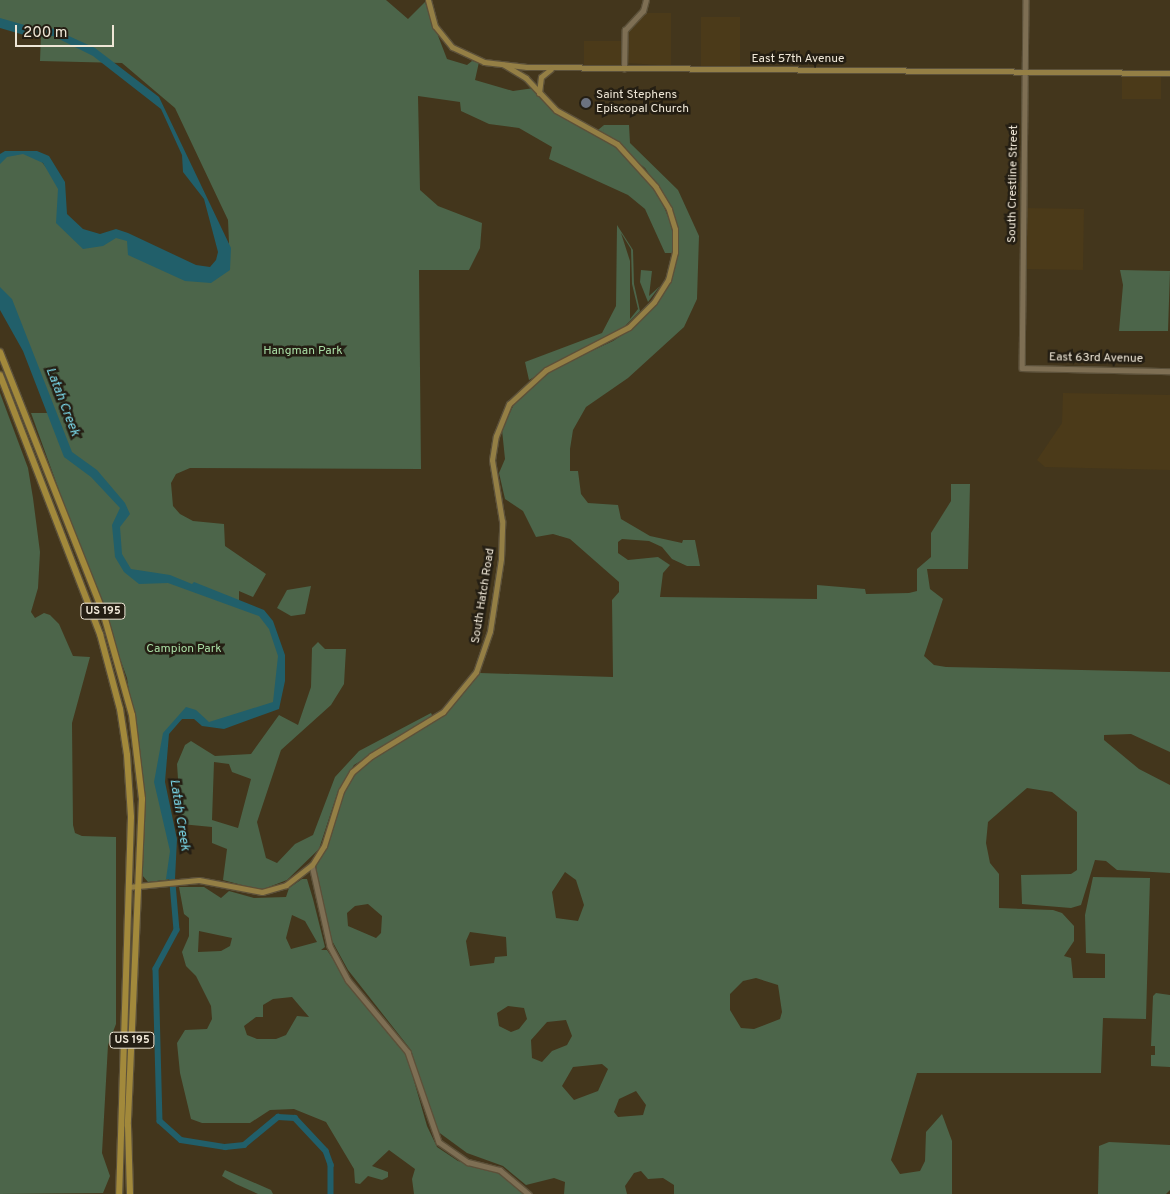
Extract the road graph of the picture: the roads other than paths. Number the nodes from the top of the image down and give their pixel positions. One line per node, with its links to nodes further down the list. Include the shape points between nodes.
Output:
1 (428, 0): 4 (main road, East 57th Avenue, via 438,30 462,53)
2 (646, 0): 6 (street, via 643,11 625,30)
3 (1026, 0): 7 (street, South Crestline Street)
4 (504, 64): 5 (main road, East 57th Avenue); 9 (main road, South Hatch Road, via 526,78)
5 (551, 69): 6 (main road, East 57th Avenue); 9 (main road, via 541,77)
6 (624, 69): 7 (main road, East 57th Avenue)
7 (1026, 72): 8 (main road, East 57th Avenue); 11 (street, South Crestline Street)
8 (1170, 73)
9 (539, 93): 14 (main road, South Hatch Road, via 556,110 617,144 656,187 672,218 676,240 673,263 660,294 629,327 546,370 509,404 496,436 492,460 502,521 501,559 488,642 476,672 453,704 371,756 352,772 341,791 324,846)
10 (0, 352): 15 (highway, US 195, via 69,522 124,679 142,799)
11 (1022, 368): 12 (street, East 63rd Avenue)
12 (1170, 371)
13 (0, 375): 16 (highway, US 195, via 110,665 127,755 131,817)
14 (312, 865): 15 (main road, South Hatch Road, via 270,892 183,881); 19 (street, via 330,946 348,980 408,1052 439,1142 468,1162 500,1170)
15 (139, 886): 16 (main road, South Hatch Road); 18 (highway, US 195, via 128,1126)
16 (128, 887): 17 (highway, US 195)
17 (119, 1194)
18 (130, 1194)
19 (529, 1194)

